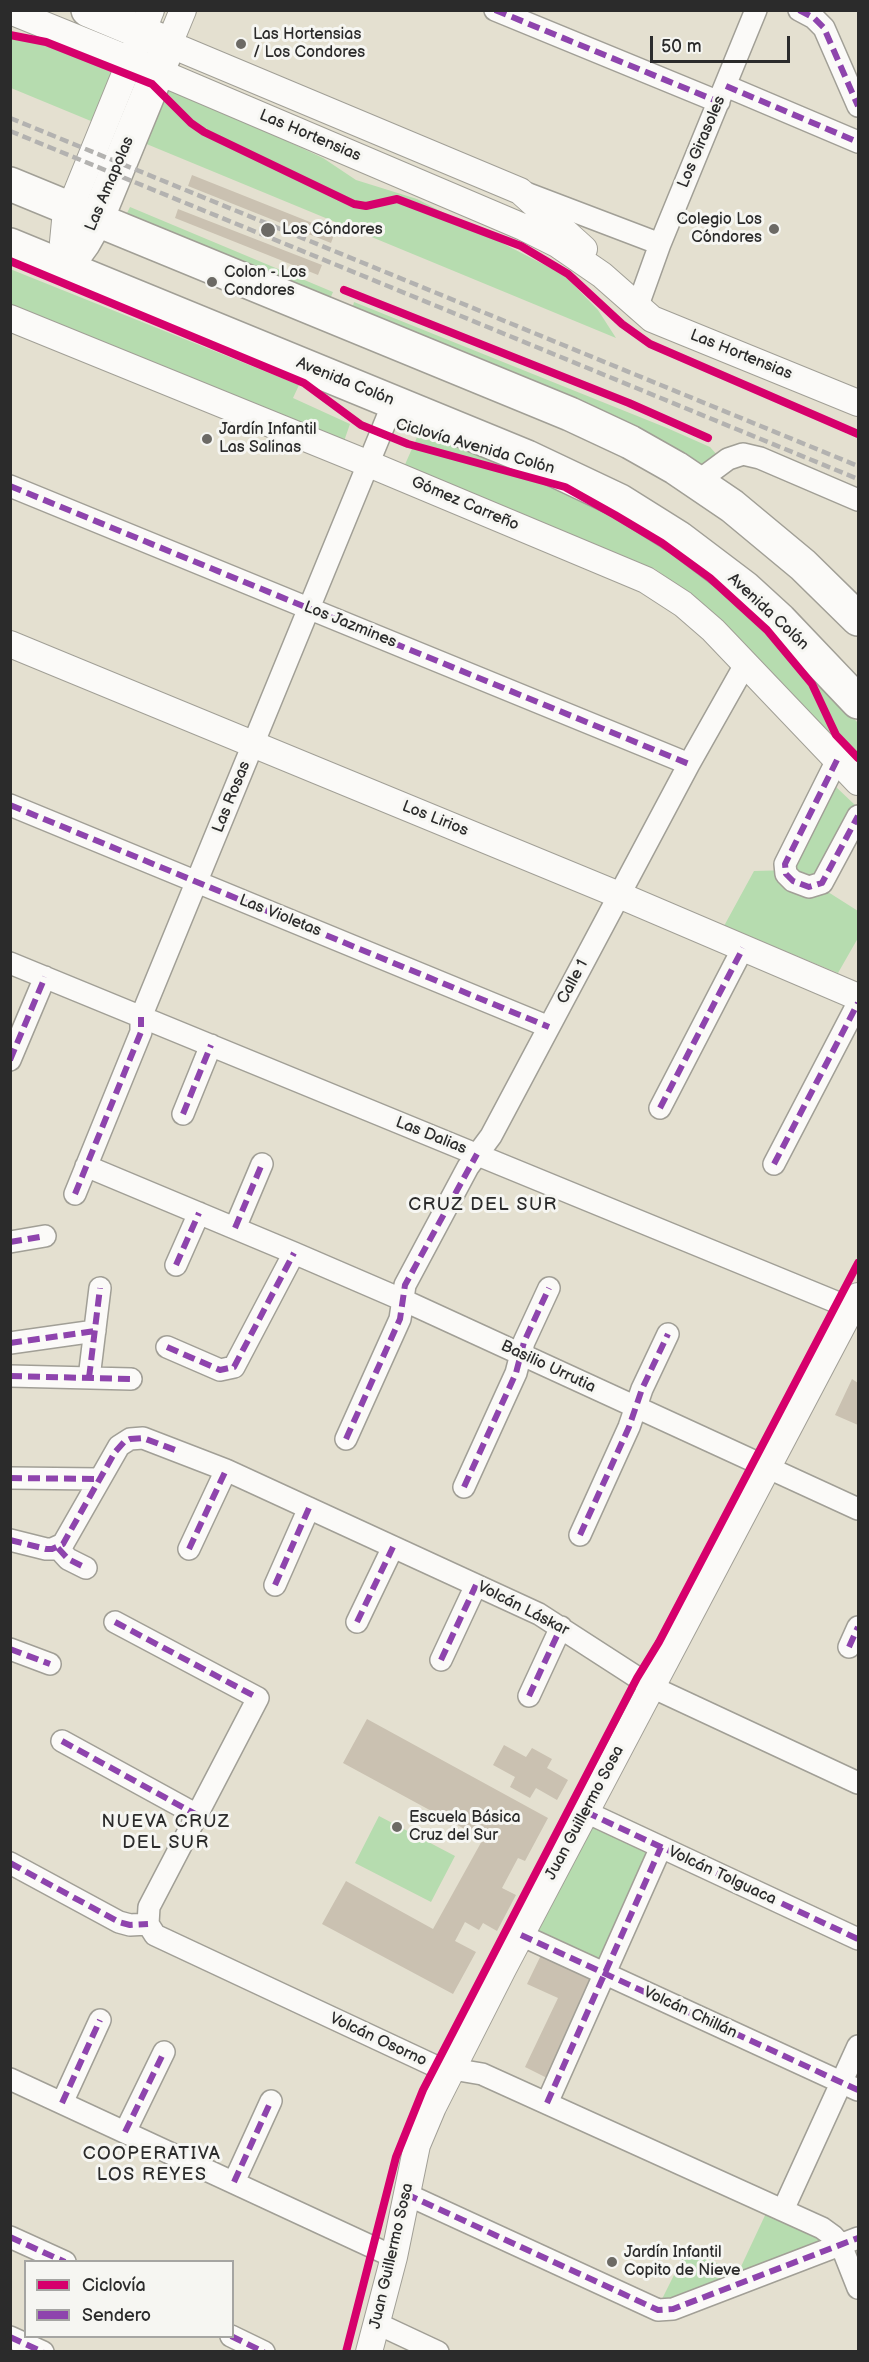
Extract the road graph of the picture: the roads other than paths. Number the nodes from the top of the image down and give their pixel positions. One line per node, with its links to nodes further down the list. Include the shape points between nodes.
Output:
1 (88, 10): 7 (main road, Las Hortensias)
2 (183, 10): 7 (street, Las Amapolas)
3 (495, 10): 8 (street)
4 (756, 10): 8 (street, Los Girasoles)
5 (799, 10): 9 (street, via 824,28)
6 (10, 11): 7 (street, Las Hortensias)
7 (150, 44): 12 (street, Las Hortensias); 13 (main road, Las Amapolas); 17 (street, Las Hortensias, via 523,226)
8 (723, 94): 10 (street); 14 (street, Los Girasoles)
9 (858, 106)
10 (858, 142)
11 (10, 184): 13 (main road)
12 (520, 191): 14 (street, Las Hortensias); 17 (street, Las Hortensias, via 578,242)
13 (83, 214): 16 (main road, Las Amapolas, via 84,242); 23 (main road, via 570,414 630,442)
14 (660, 244): 18 (street, Los Girasoles)
15 (10, 245): 16 (main road, Avenida Colón)
16 (66, 267): 20 (main road, Avenida Colón)
17 (602, 275): 18 (street, Las Hortensias)
18 (637, 308): 21 (street, Las Hortensias, via 659,322)
19 (10, 318): 22 (street, Gómez Carreño)
20 (394, 401): 22 (street, Las Rosas); 30 (main road, Avenida Colón, via 556,470 660,525 745,588)
21 (858, 403)
22 (369, 464): 26 (street, Las Rosas); 29 (street, Gómez Carreño, via 646,580 698,616)
23 (697, 482): 25 (street, via 728,459 743,454); 27 (main road, via 773,540)
24 (10, 486): 26 (street, Los Jazmines)
25 (858, 500)
26 (309, 608): 31 (street, Las Rosas); 33 (street, Los Jazmines)
27 (858, 619)
28 (10, 644): 31 (street, Los Lirios)
29 (746, 663): 32 (street, Gómez Carreño); 33 (street, Calle 1)
30 (858, 702)
31 (253, 744): 37 (street, Las Rosas); 38 (street, Los Lirios)
32 (837, 760): 34 (street, Gómez Carreño); 36 (street, via 785,864 786,874 809,887 822,883)
33 (689, 764): 38 (street, Calle 1)
34 (858, 782)
35 (10, 805): 37 (street, Las Violetas)
36 (858, 816)
37 (197, 882): 44 (street, Las Rosas); 45 (street, Las Violetas)
38 (619, 895): 39 (street, Los Lirios); 45 (street, Calle 1)
39 (743, 948): 42 (street, Los Lirios); 48 (street)
40 (10, 963): 41 (street, Las Dalias)
41 (45, 977): 44 (street, Las Dalias); 47 (street)
42 (858, 998)
43 (858, 1003): 52 (street)
44 (141, 1017): 46 (street, Las Dalias); 53 (street, Las Rosas, via 141,1032)
45 (549, 1027): 50 (street, Calle 1, via 491,1136)
46 (211, 1045): 49 (street); 50 (street, Las Dalias)
47 (10, 1060)
48 (660, 1108)
49 (183, 1114)
50 (477, 1154): 63 (street, Calle 1, via 405,1285); 64 (street, Las Dalias)
51 (262, 1164): 56 (street)
52 (774, 1164)
53 (86, 1166): 54 (street, Las Rosas); 55 (street, Basilio Urrutia)
54 (75, 1194)
55 (199, 1213): 56 (street, Basilio Urrutia); 60 (street)
56 (235, 1228): 59 (street, Basilio Urrutia)
57 (45, 1236): 58 (street)
58 (10, 1242)
59 (294, 1253): 63 (street, Basilio Urrutia); 68 (street, via 234,1367 220,1370)
60 (176, 1265)
61 (100, 1288): 65 (street)
62 (549, 1288): 69 (street)
63 (403, 1300): 69 (street, Basilio Urrutia); 74 (street, Calle 1, via 400,1319)
64 (856, 1305): 75 (street, Juan Guillermo Sosa)
65 (95, 1330): 67 (street); 71 (street)
66 (668, 1334): 73 (street)
67 (10, 1343)
68 (166, 1347)
69 (520, 1355): 73 (street, Basilio Urrutia); 79 (street, via 516,1373)
70 (10, 1376): 71 (street)
71 (89, 1378): 72 (street)
72 (132, 1379)
73 (636, 1407): 75 (street, Basilio Urrutia); 82 (street)
74 (346, 1439)
75 (767, 1468): 81 (street, Basilio Urrutia); 98 (street, Juan Guillermo Sosa)
76 (226, 1470): 78 (street, Volcán Láskar, via 143,1438 130,1439 119,1446); 80 (street, Volcán Láskar); 86 (street)
77 (10, 1478): 78 (street)
78 (99, 1479): 85 (street, via 67,1539)
79 (464, 1486)
80 (309, 1508): 84 (street, Volcán Láskar); 88 (street)
81 (858, 1509)
82 (580, 1535)
83 (10, 1540): 85 (street)
84 (393, 1547): 89 (street, Volcán Láskar); 91 (street)
85 (58, 1548): 87 (street, via 68,1559)
86 (189, 1549)
87 (86, 1568)
88 (275, 1585)
89 (476, 1585): 92 (street, Volcán Láskar); 96 (street)
90 (115, 1622): 103 (street, via 258,1698)
91 (357, 1622)
92 (561, 1627): 98 (street, Volcán Láskar); 99 (street)
93 (858, 1627): 94 (street)
94 (849, 1647)
95 (12, 1652): 97 (street)
96 (441, 1660)
97 (50, 1664)
98 (652, 1688): 101 (street, Volcán Láskar); 102 (street, Juan Guillermo Sosa)
99 (529, 1696)
100 (62, 1741): 103 (street)
101 (858, 1783)
102 (586, 1812): 104 (street, Volcán Tolguaca); 107 (street, Juan Guillermo Sosa)
103 (197, 1815): 106 (street, via 149,1907)
104 (661, 1847): 108 (street, Volcán Tolguaca); 109 (street)
105 (10, 1863): 106 (street, via 118,1922)
106 (148, 1924): 113 (street, Volcán Osorno, via 160,1938 435,2066)
107 (521, 1935): 109 (street, Volcán Chillán); 113 (street, Juan Guillermo Sosa)
108 (858, 1939)
109 (605, 1974): 115 (street, Volcán Chillán); 118 (street)
110 (100, 2020): 117 (street)
111 (858, 2046): 115 (street)
112 (164, 2052): 119 (street)
113 (451, 2068): 118 (street, Volcán Osorno, via 482,2074); 121 (street, Juan Guillermo Sosa, via 417,2145)
114 (10, 2079): 117 (street)
115 (850, 2086): 122 (street)
116 (272, 2101): 120 (street)
117 (62, 2103): 119 (street)
118 (547, 2103): 122 (street, Volcán Osorno)
119 (125, 2132): 120 (street)
120 (234, 2182): 125 (street)
121 (406, 2194): 124 (street, via 650,2307 666,2310); 125 (street, Juan Guillermo Sosa)
122 (783, 2210): 124 (street, Volcán Osorno)
123 (10, 2237): 126 (street)
124 (850, 2242): 127 (street)
125 (394, 2257): 128 (street, Juan Guillermo Sosa)
126 (61, 2260)
127 (858, 2288)
128 (376, 2323): 133 (street, Juan Guillermo Sosa); 134 (street)
129 (10, 2337): 131 (street)
130 (233, 2338): 132 (street)
131 (44, 2352)
132 (264, 2352)
133 (369, 2352)
134 (438, 2352)

